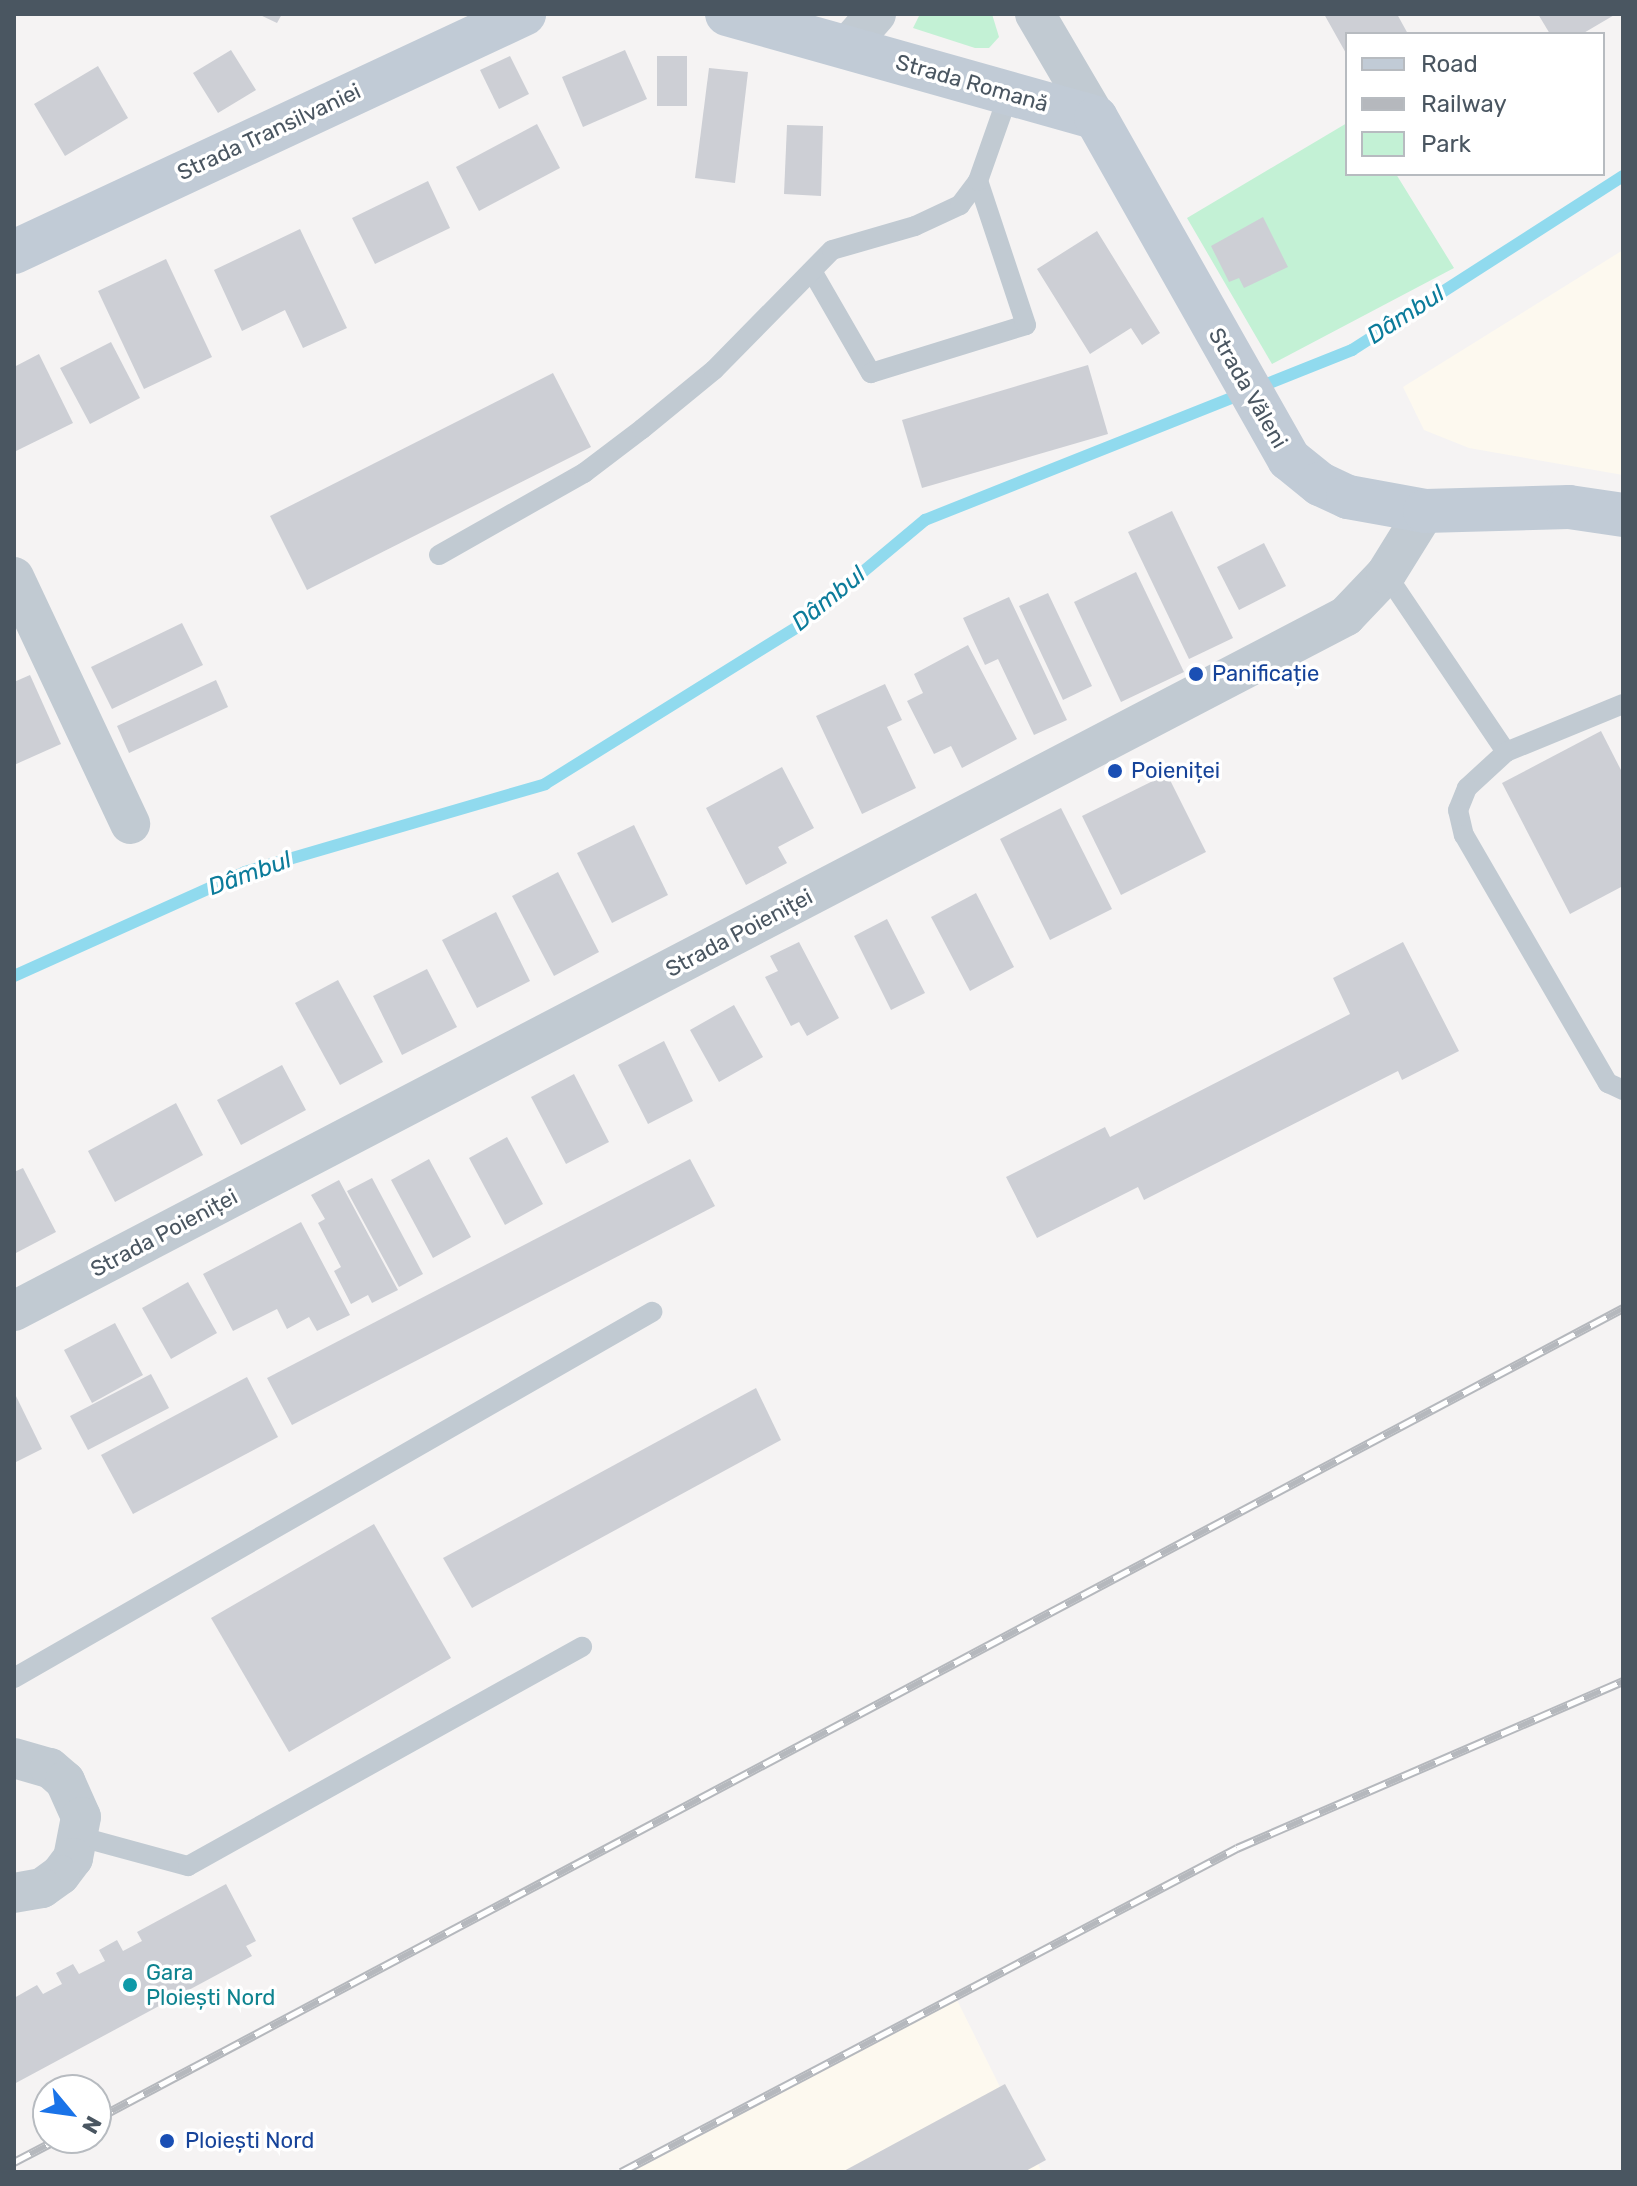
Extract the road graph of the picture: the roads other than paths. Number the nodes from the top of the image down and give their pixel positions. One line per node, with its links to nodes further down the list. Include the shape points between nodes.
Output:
1 (524, 14): 9 (main road, Strada Transilvaniei)
2 (727, 14): 5 (main road, Strada Romană)
3 (876, 14): 5 (street)
4 (1035, 14): 7 (street, Strada Văleni)
5 (847, 47): 6 (main road, Strada Romană)
6 (1009, 93): 7 (main road, Strada Romană); 8 (lane)
7 (1096, 118): 11 (main road, Strada Văleni, via 1289,459 1320,484 1348,497)
8 (978, 181): 10 (lane, via 960,205 915,226 832,250); 10 (lane, via 1026,325 871,373)
9 (14, 252)
10 (812, 271): 13 (lane, via 714,370 596,464)
11 (1425, 511): 12 (main road, Strada Văleni, via 1569,507); 14 (street, Strada Poieniței)
12 (1623, 515)
13 (439, 555)
14 (1386, 574): 17 (lane); 20 (street, Strada Poieniței, via 1346,616)
15 (14, 577): 18 (street)
16 (1623, 704): 17 (lane)
17 (1506, 752): 19 (lane, via 1467,788 1458,810 1464,835 1608,1083)
18 (130, 824)
19 (1623, 1090)
20 (14, 1311)
21 (652, 1312): 23 (lane)
22 (582, 1647): 25 (lane, via 188,1866)
23 (14, 1678)
24 (14, 1758): 25 (street, via 50,1768 65,1781 81,1817)
25 (81, 1837): 26 (street, via 60,1875 42,1888)
26 (14, 1893)

